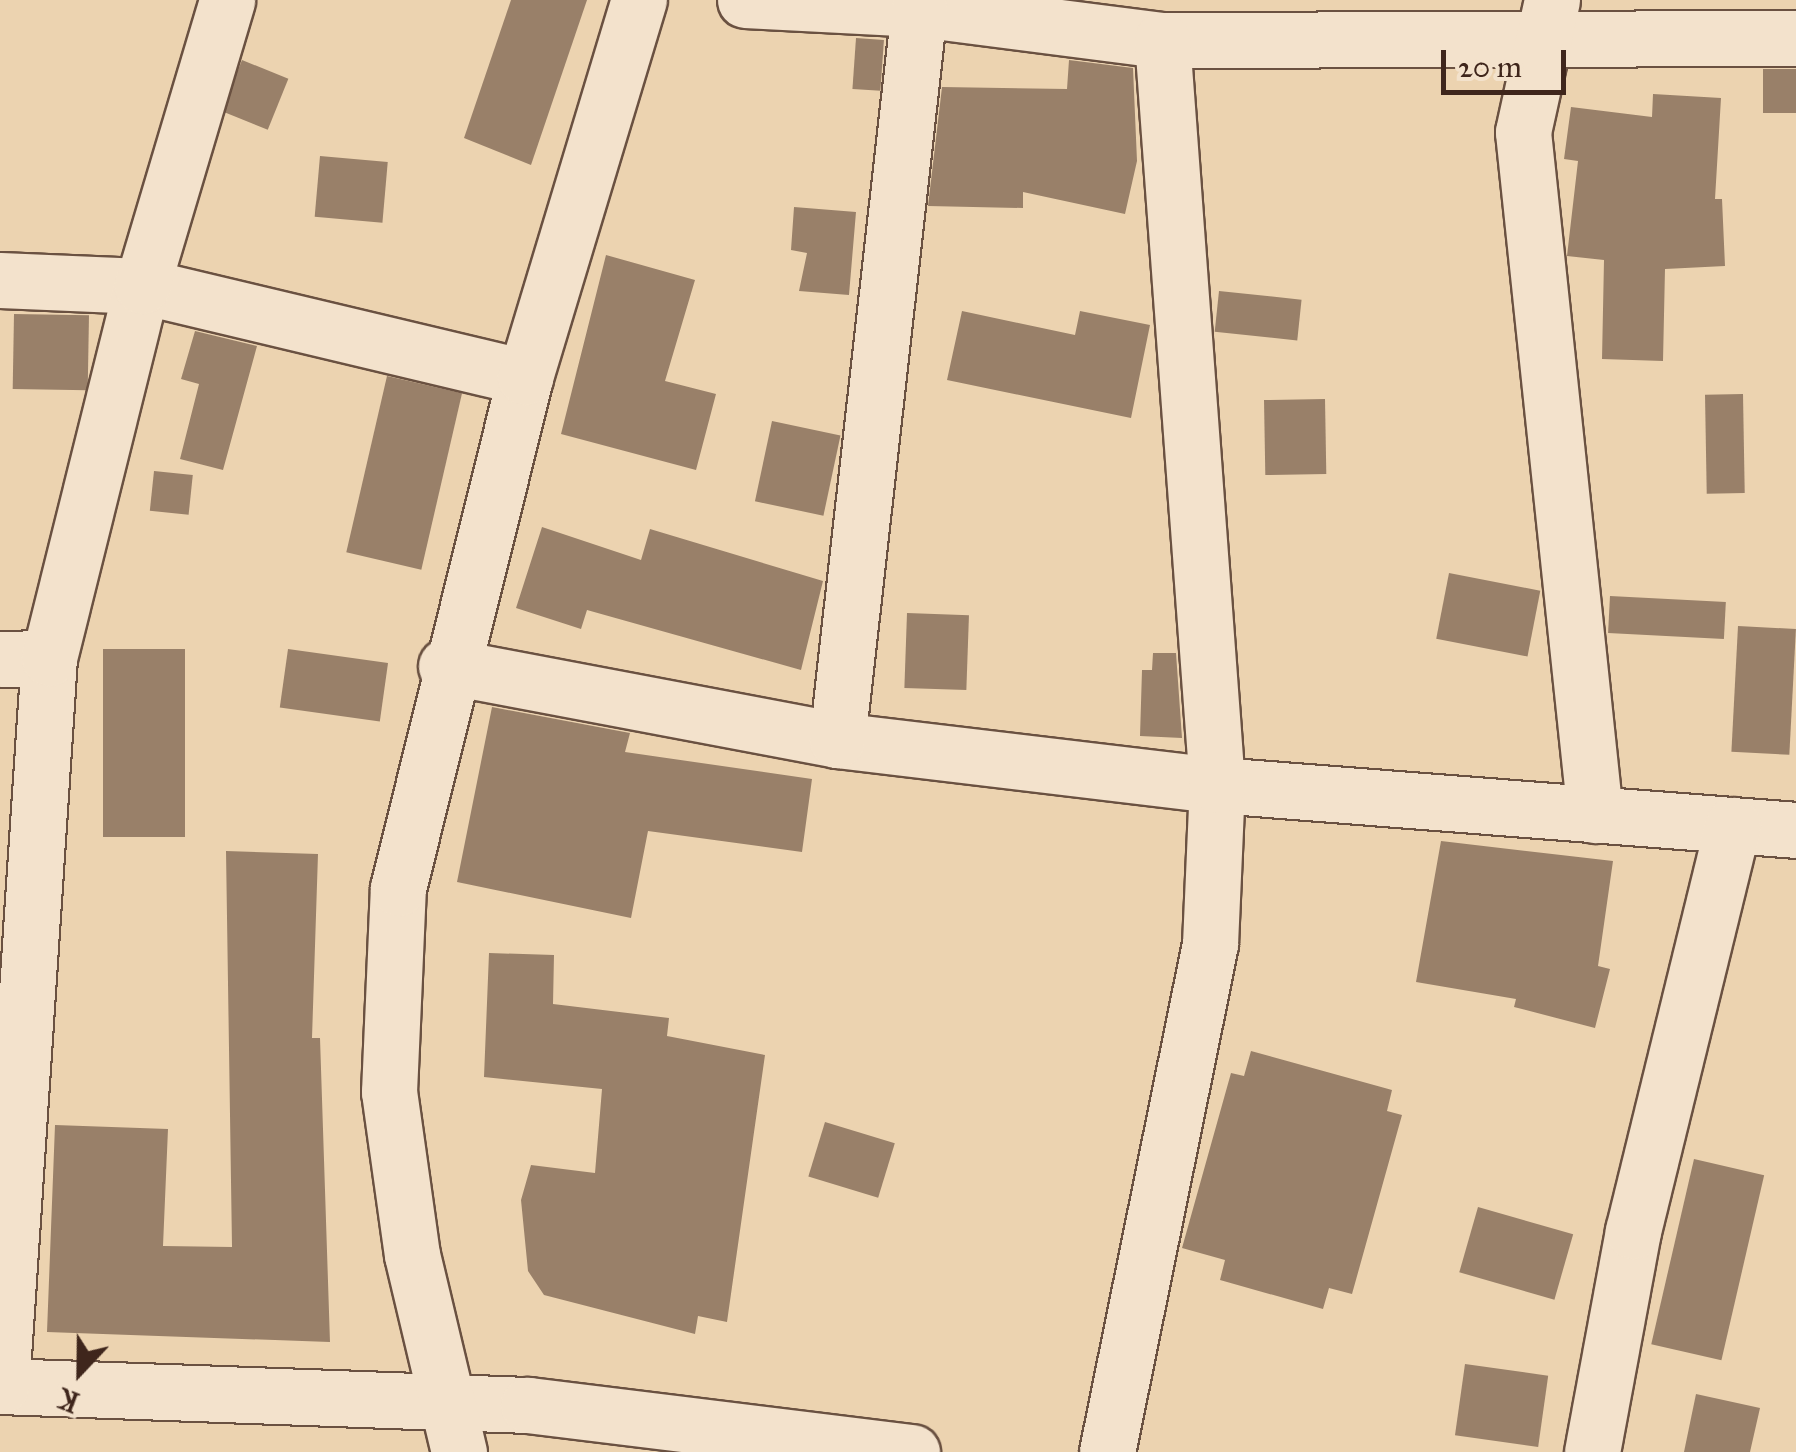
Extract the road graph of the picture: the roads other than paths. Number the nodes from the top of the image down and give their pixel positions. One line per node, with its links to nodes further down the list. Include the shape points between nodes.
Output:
1 (227, 0): 9 (street)
2 (640, 0): 10 (street)
3 (744, 0): 4 (street)
4 (919, 9): 6 (street); 13 (street)
5 (1547, 19): 6 (street); 7 (street); 15 (street, via 1523,132)
6 (1136, 25): 14 (street)
7 (1796, 38)
8 (0, 280): 9 (street)
9 (142, 286): 10 (street); 11 (street)
10 (525, 377): 12 (street)
11 (24, 659): 18 (street)
12 (446, 666): 13 (street); 20 (street, via 398,888 390,1092 412,1255)
13 (837, 740): 14 (street)
14 (1217, 785): 15 (street); 22 (street, via 1210,944)
15 (1595, 815): 16 (street)
16 (1733, 826): 17 (street); 23 (street, via 1633,1231)
17 (1796, 830)
18 (14, 1071): 19 (street)
19 (1, 1386): 20 (street)
20 (454, 1428): 21 (street)
21 (912, 1452)
22 (1107, 1452)
23 (1592, 1452)

